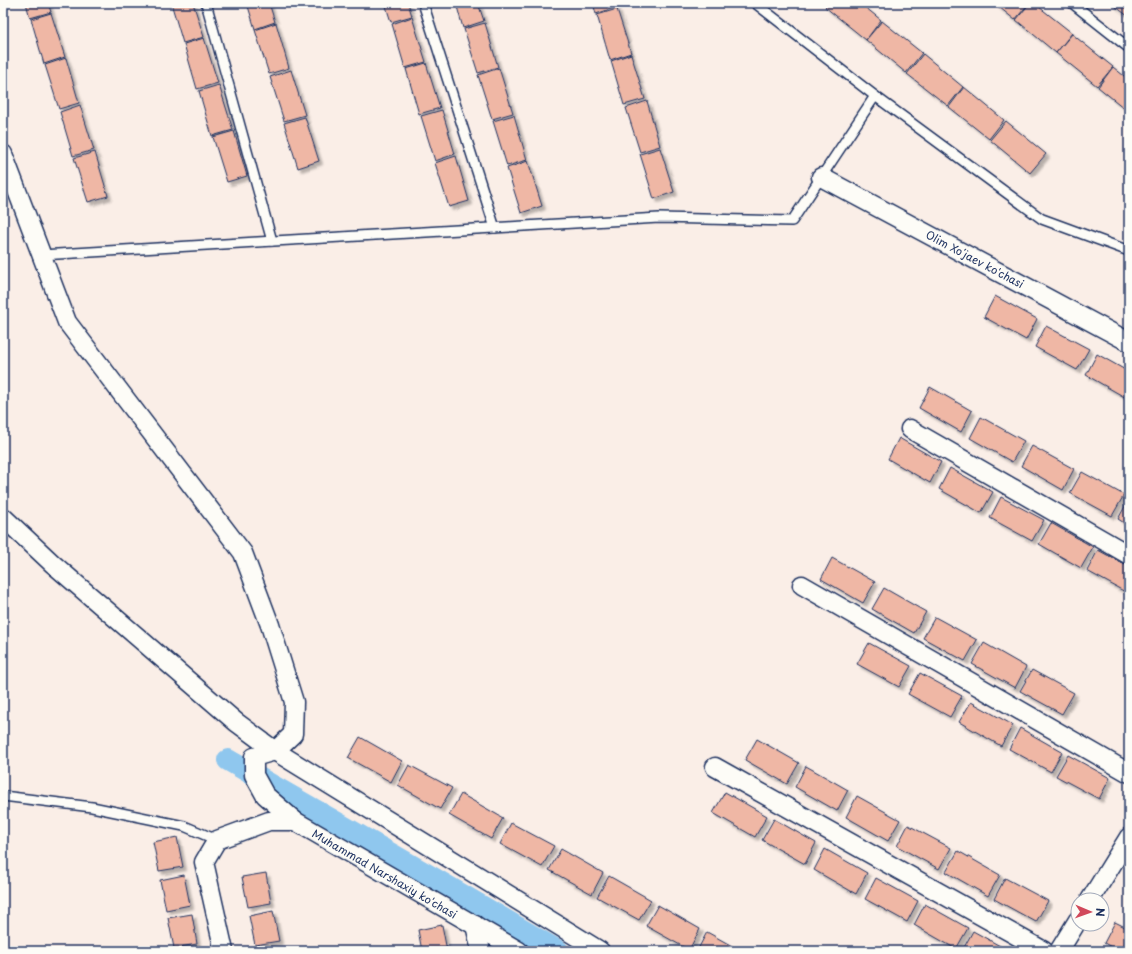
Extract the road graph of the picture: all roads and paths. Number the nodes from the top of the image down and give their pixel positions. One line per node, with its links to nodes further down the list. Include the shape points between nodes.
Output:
1 (206, 3): 10 (lane)
2 (423, 3): 9 (lane)
3 (755, 3): 6 (lane)
4 (1072, 3): 5 (lane)
5 (1129, 48)
6 (875, 96): 8 (lane); 11 (lane, via 1042,219)
7 (3, 154): 12 (street)
8 (821, 177): 9 (lane, via 792,221 659,218); 13 (street, Olim Xoʻjaev ko'chasi)
9 (495, 228): 10 (lane)
10 (272, 241): 12 (lane)
11 (1129, 251)
12 (41, 255): 18 (street, via 67,322 243,553 270,625 294,702 293,734)
13 (1129, 342)
14 (910, 429): 16 (street)
15 (3, 517): 18 (street, via 53,564 236,722)
16 (1129, 555)
17 (802, 585): 20 (street)
18 (275, 751): 23 (street, Muhammad Narshaxiy ko'chasi, via 254,756 254,775 265,795); 32 (street)
19 (715, 767): 33 (street)
20 (1129, 773): 21 (street)
21 (1129, 777)
22 (3, 796): 25 (lane, via 108,810 184,826)
23 (295, 821): 25 (street, via 269,821); 27 (street, Muhammad Narshaxiy ko'chasi)
24 (1129, 837): 26 (street)
25 (217, 840): 29 (street, via 204,862)
26 (1095, 892)
27 (475, 925): 30 (street); 31 (street, Muhammad Narshaxiy ko'chasi)
28 (1071, 932): 34 (street)
29 (224, 951)
30 (481, 951)
31 (519, 951)
32 (600, 951)
33 (1044, 951)
34 (1059, 951)

